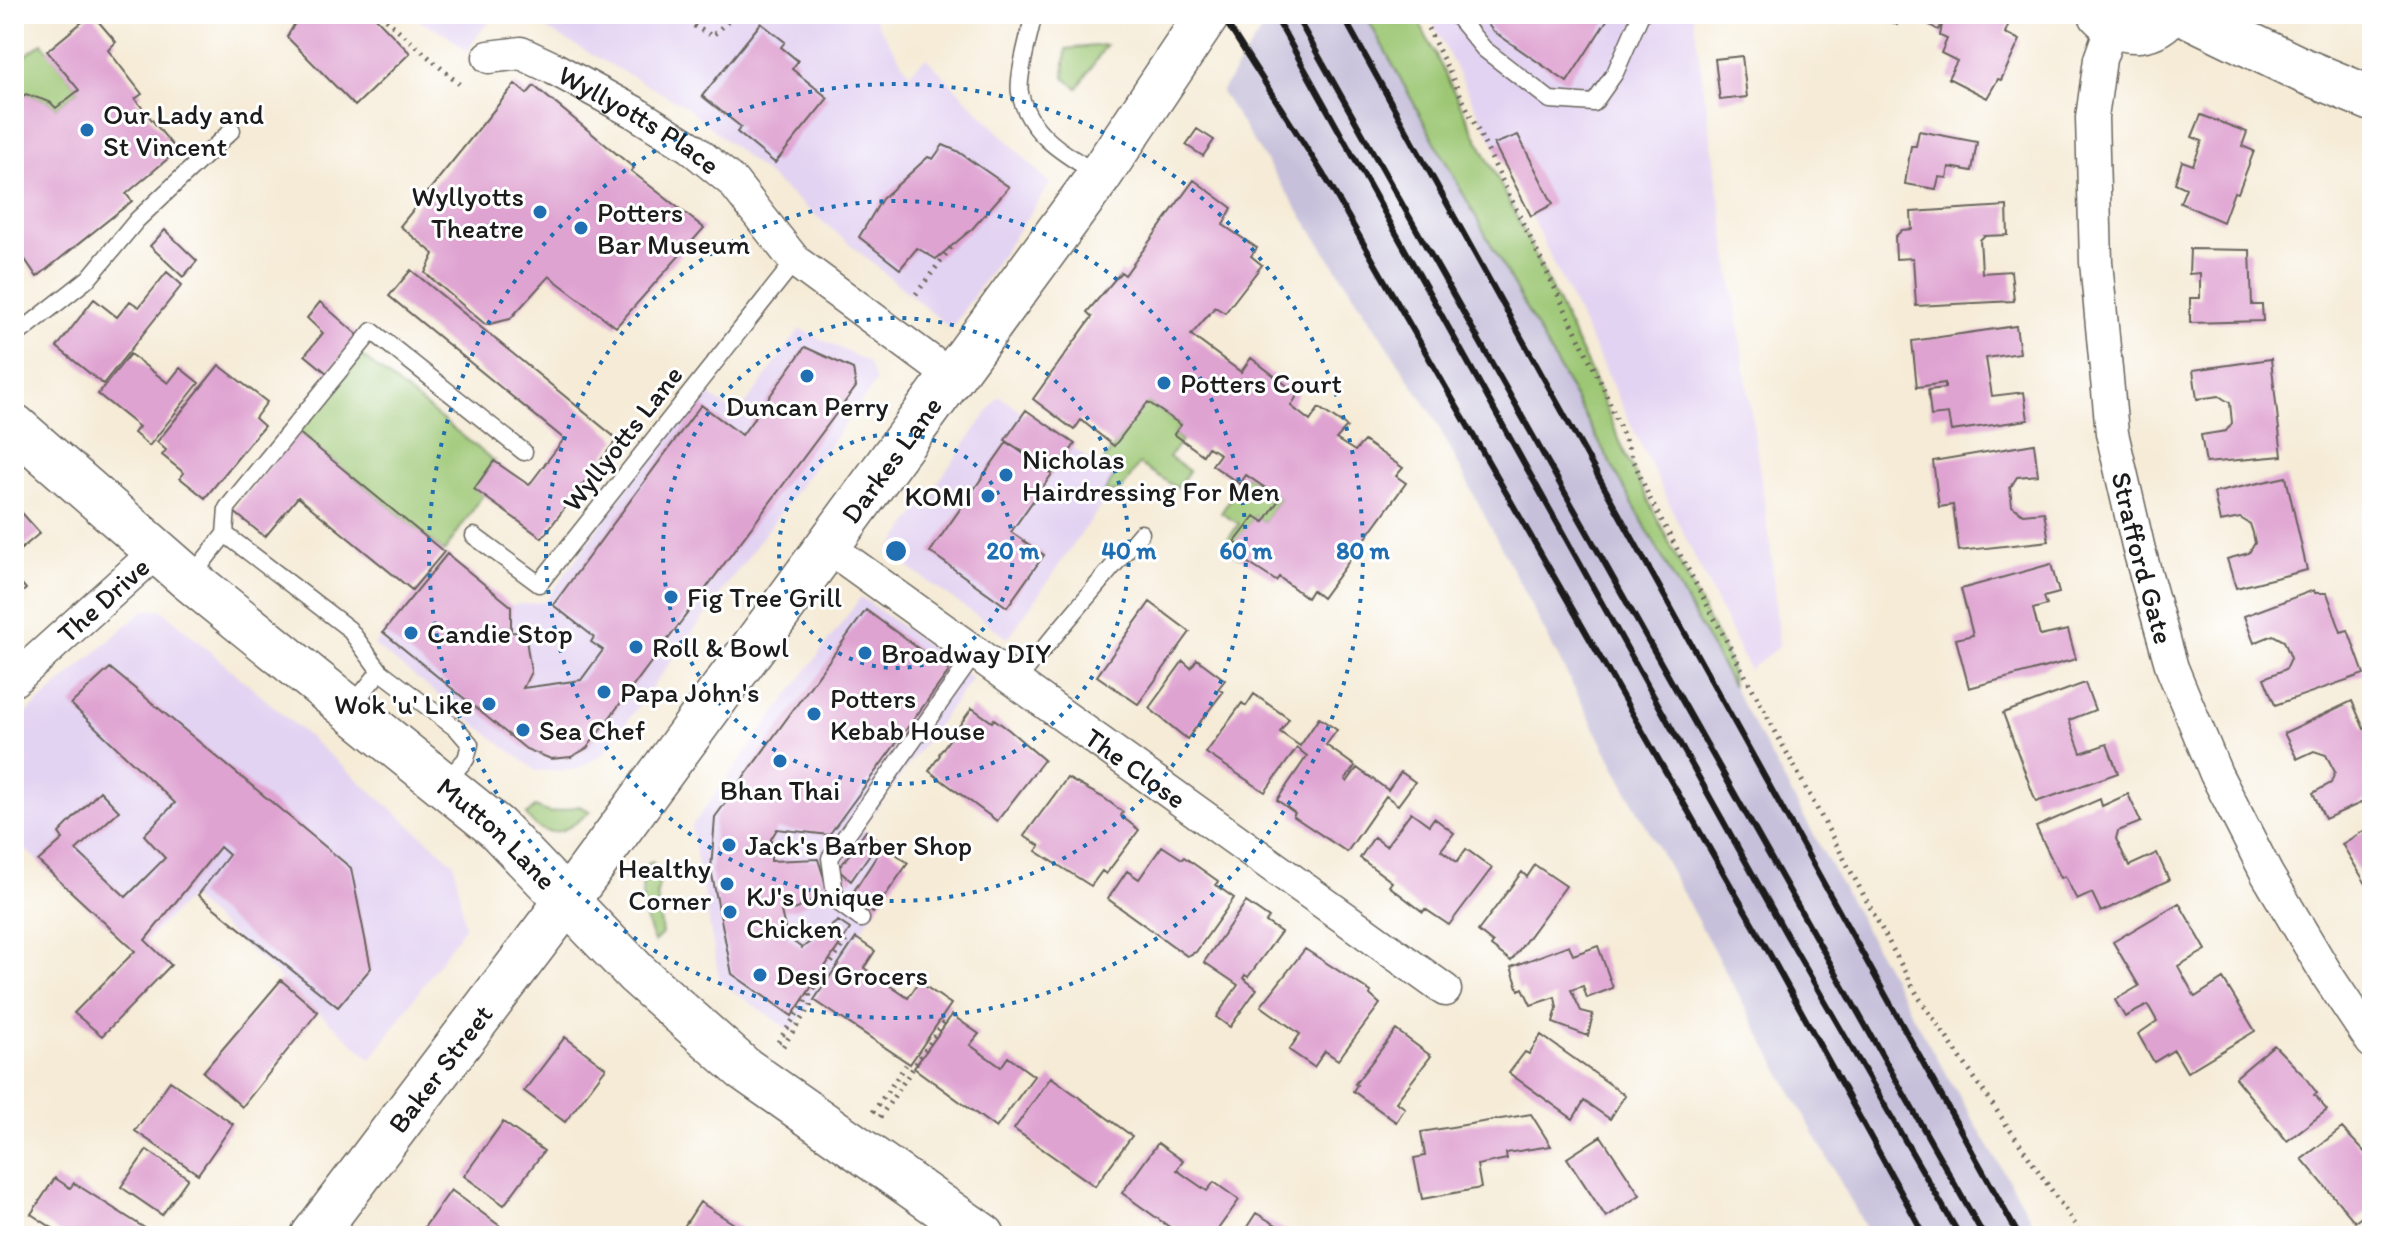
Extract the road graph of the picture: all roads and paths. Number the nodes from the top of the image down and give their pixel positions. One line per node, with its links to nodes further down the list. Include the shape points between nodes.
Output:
1 (380, 14): 13 (path)
2 (673, 14): 3 (path, via 712,36)
3 (736, 14)
4 (1034, 14): 18 (lane, via 1020,92 1036,128 1055,149)
5 (1208, 14): 18 (street, Darkes Lane)
6 (1421, 14): 49 (path, via 1602,385 1649,497 1918,996)
7 (1455, 14): 8 (lane, via 1484,49 1550,100 1594,103 1615,73)
8 (1641, 14)
9 (2169, 14): 11 (street, via 2159,24 2136,31)
10 (2186, 14): 16 (street)
11 (2107, 19): 43 (street, Strafford Gate, via 2092,118 2096,262 2112,433 2139,550 2172,668 2216,774 2267,874)
12 (489, 57): 20 (street, Wyllyotts Place, via 521,53 690,147 733,182)
13 (459, 84)
14 (23, 92): 15 (path)
15 (14, 98)
16 (2372, 99)
17 (232, 130): 22 (lane, via 137,220 89,278)
18 (1100, 175): 23 (street, Darkes Lane)
19 (952, 246): 21 (path)
20 (795, 261): 23 (street, Wyllyotts Place); 28 (lane, Wyllyotts Lane, via 539,584)
21 (916, 294)
22 (14, 337)
23 (952, 377): 29 (street, Darkes Lane)
24 (14, 426): 30 (street, Mutton Lane)
25 (524, 452): 27 (lane, via 372,331 227,508)
26 (1141, 533): 35 (lane)
27 (225, 534): 31 (lane); 33 (lane, via 349,629)
28 (474, 536)
29 (827, 546): 32 (street, The Close); 38 (street, Darkes Lane)
30 (157, 551): 31 (street, Mutton Lane); 34 (street, The Drive)
31 (189, 579): 36 (street, Mutton Lane)
32 (976, 652): 35 (street, The Close); 39 (lane, via 830,858 836,901)
33 (380, 671): 36 (lane); 37 (lane, via 470,744 466,759)
34 (14, 680)
35 (1017, 680): 40 (street, The Close)
36 (350, 708): 37 (street, Mutton Lane)
37 (444, 783): 38 (street, Mutton Lane, via 496,827)
38 (567, 901): 47 (street, Baker Street); 48 (street, Mutton Lane, via 637,974 743,1068)
39 (861, 919): 41 (path, via 777,1048)
40 (1445, 990)
41 (813, 1002)
42 (946, 1019): 46 (path)
43 (2372, 1042)
44 (906, 1065): 45 (path)
45 (873, 1113)
46 (879, 1117)
47 (313, 1236)
48 (983, 1236)
49 (2083, 1236)

